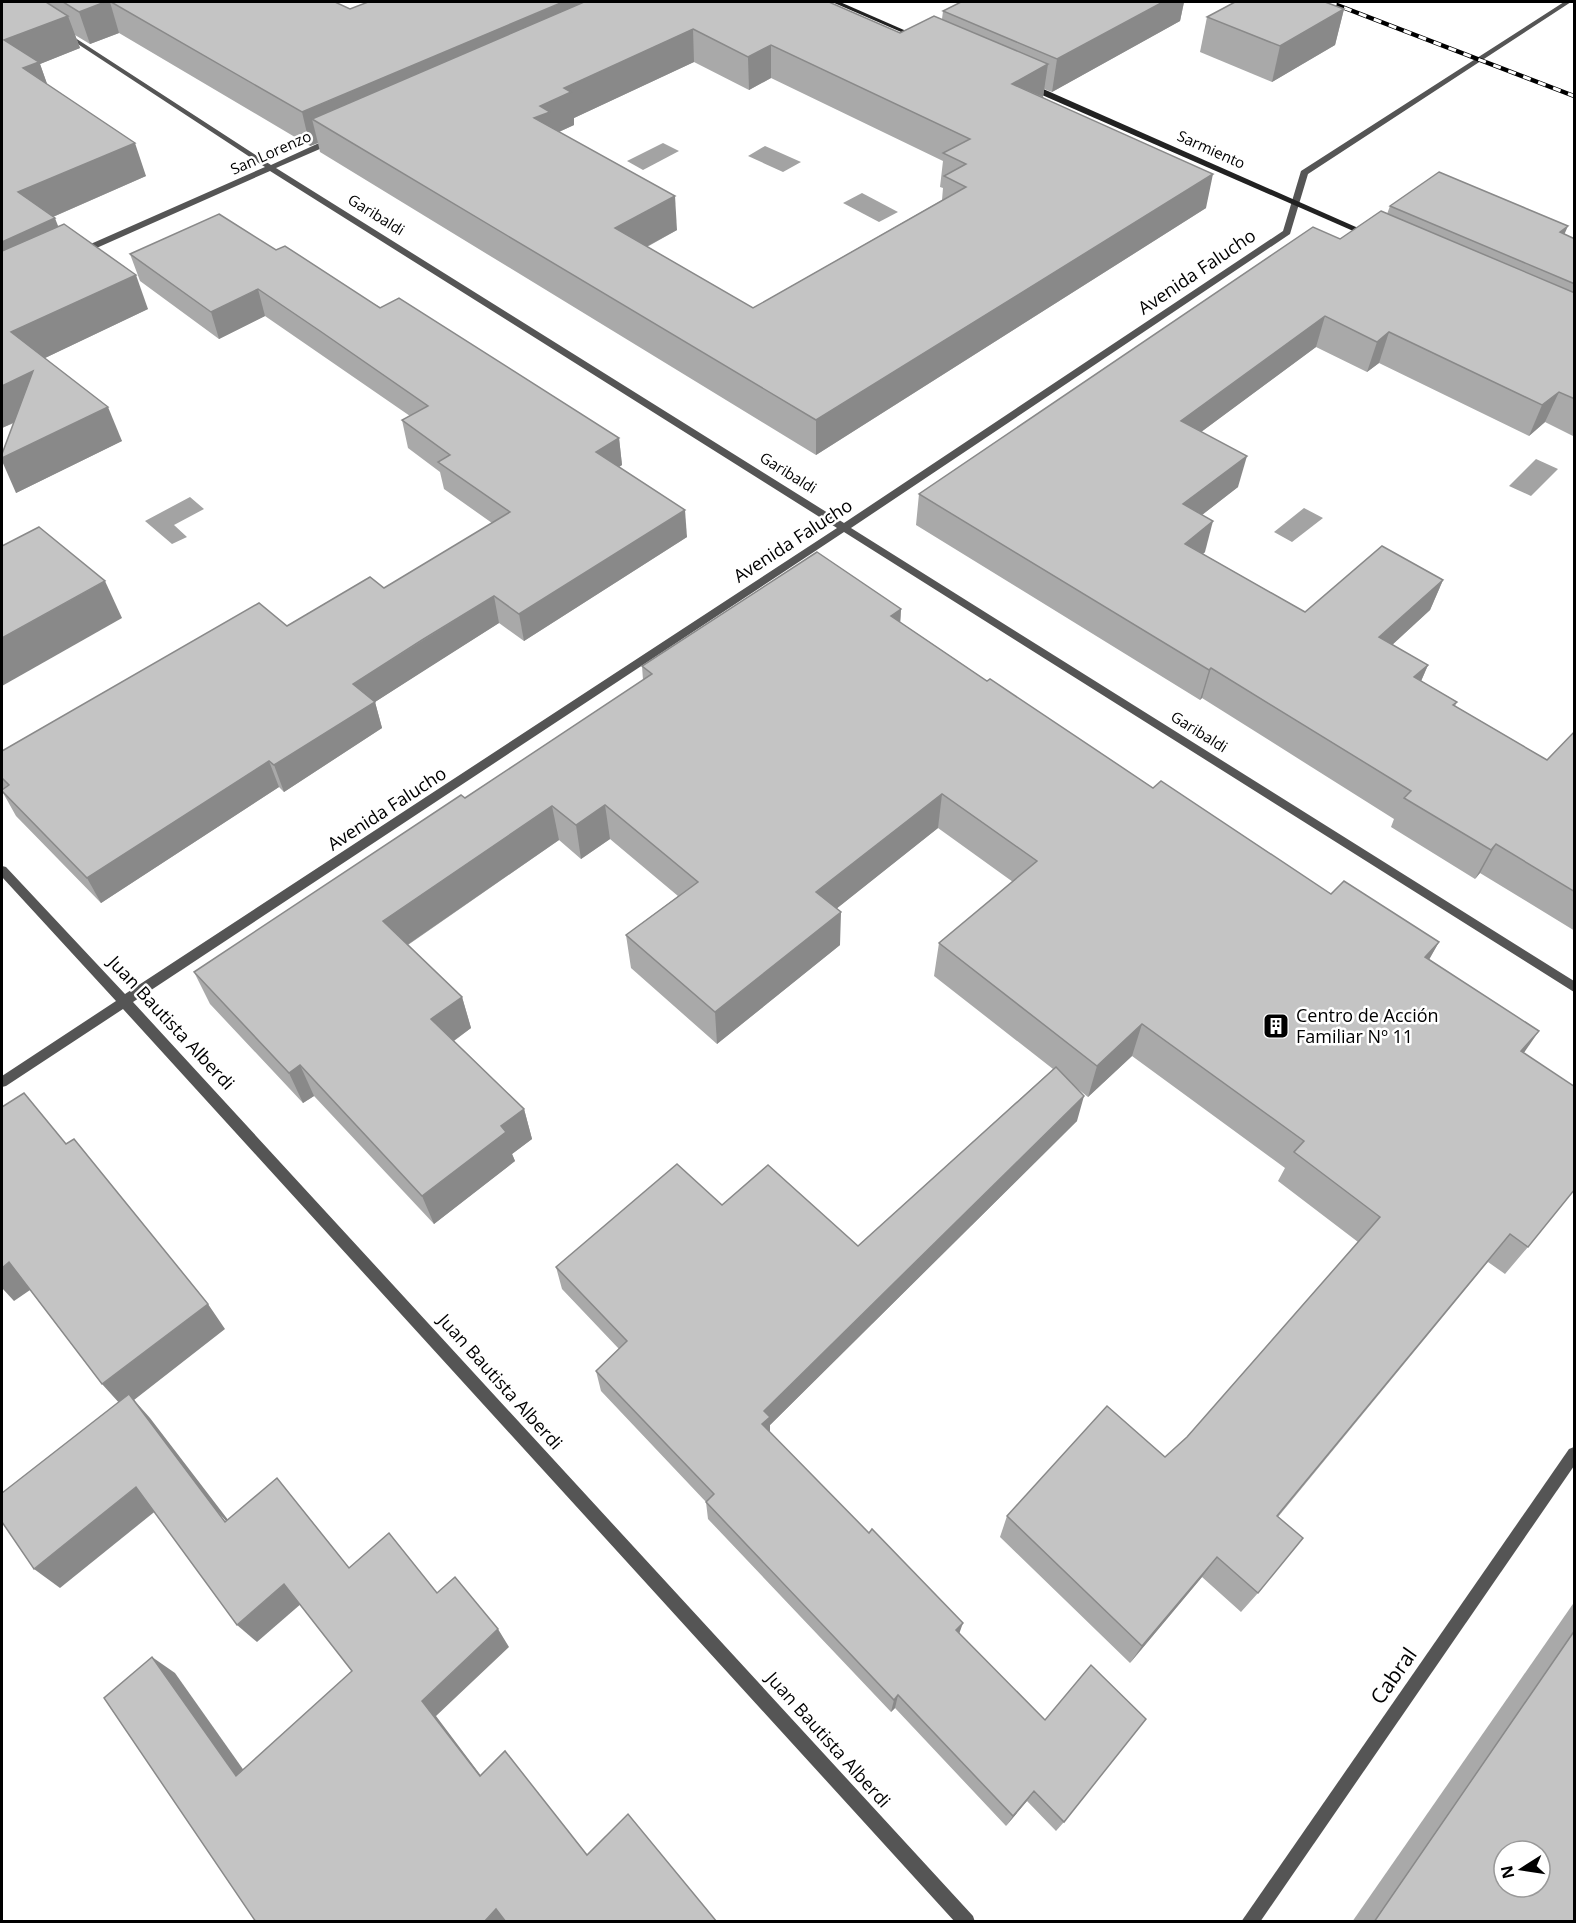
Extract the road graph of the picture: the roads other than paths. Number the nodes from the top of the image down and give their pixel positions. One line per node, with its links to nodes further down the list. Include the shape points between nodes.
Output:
1 (836, 2): 4 (street)
2 (1568, 2): 8 (street, Avenida Falucho, via 1304,173)
3 (56, 27): 7 (street, Garibaldi)
4 (923, 40)
5 (1022, 83): 8 (street, Sarmiento)
6 (347, 134): 7 (street, San Lorenzo)
7 (271, 168): 10 (street, San Lorenzo); 11 (street, Garibaldi)
8 (1297, 202): 9 (street, Sarmiento); 11 (street, Avenida Falucho, via 1287,232)
9 (1382, 240)
10 (66, 258)
11 (845, 527): 13 (street, Garibaldi); 14 (street, Avenida Falucho)
12 (2, 870): 14 (street, Juan Bautista Alberdi)
13 (1575, 987)
14 (125, 1002): 15 (street, Avenida Falucho); 17 (street, Juan Bautista Alberdi)
15 (2, 1082)
16 (1575, 1454): 18 (street, Cabral)
17 (967, 1922)
18 (1249, 1922)

